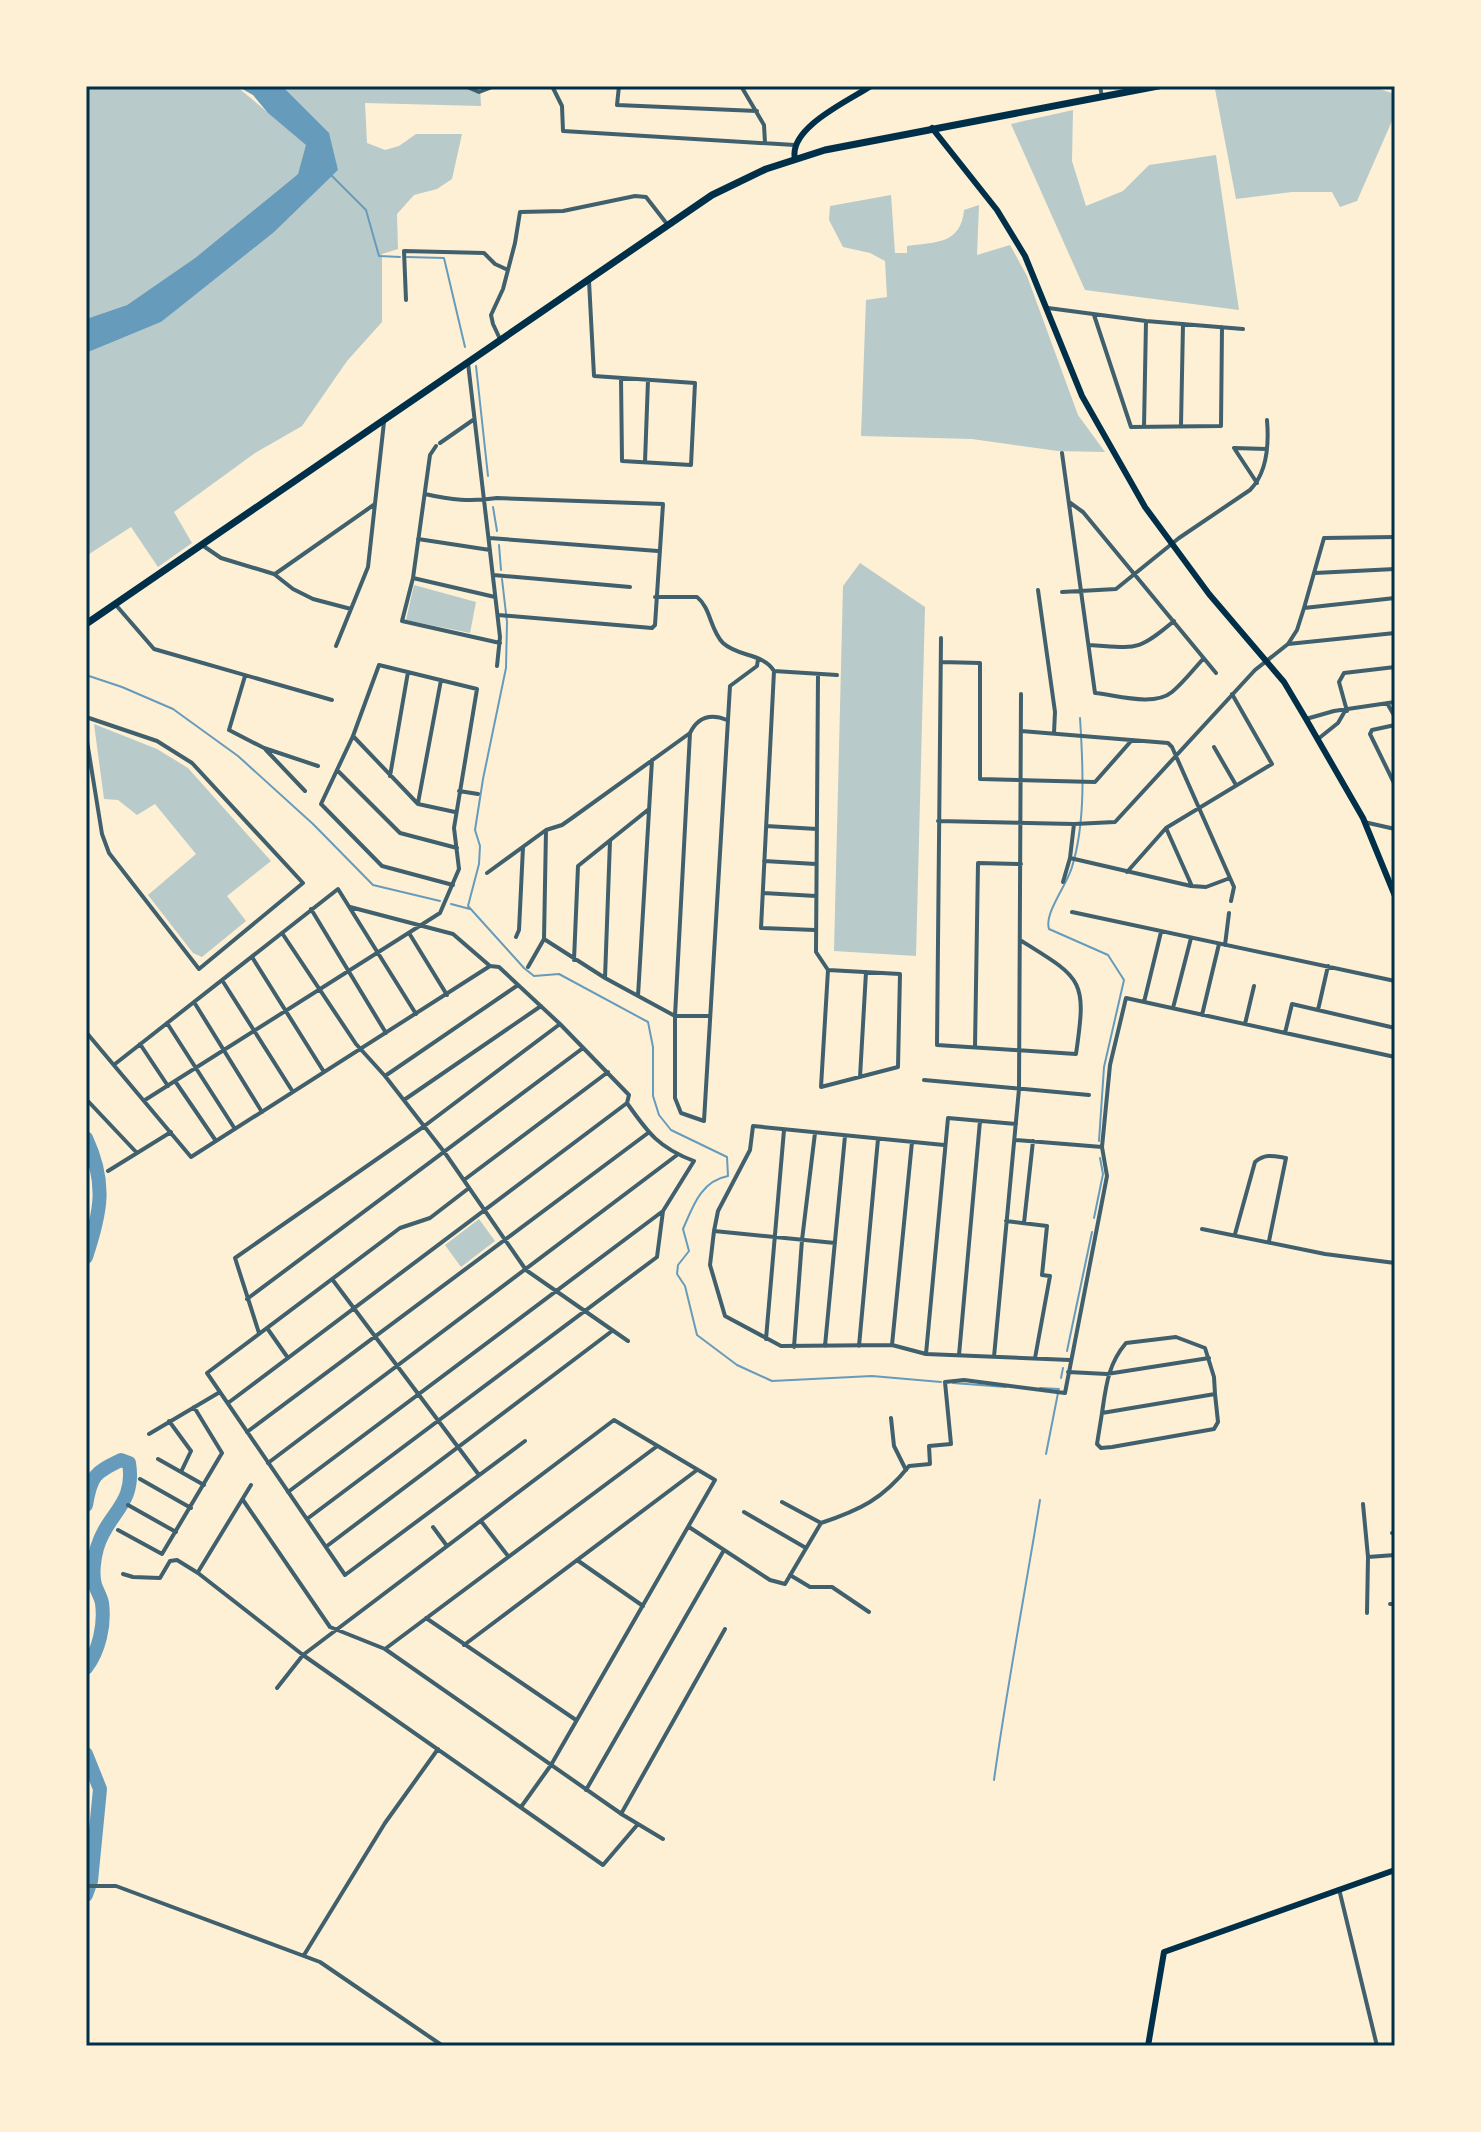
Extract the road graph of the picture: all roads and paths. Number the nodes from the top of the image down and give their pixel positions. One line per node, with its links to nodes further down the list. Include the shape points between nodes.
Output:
1 (465, 86): 2 (street, via 479,92)
2 (495, 86)
3 (552, 86): 12 (street, via 562,106 563,131)
4 (619, 86): 10 (street, via 617,105)
5 (741, 86): 10 (street)
6 (871, 86): 13 (main road, via 808,127)
7 (1100, 86): 9 (street)
8 (1158, 86): 9 (highway)
9 (1102, 97): 11 (highway)
10 (757, 111): 12 (street)
11 (932, 128): 14 (highway); 19 (main road, via 1005,223)
12 (765, 143): 13 (street)
13 (795, 145): 14 (main road)
14 (795, 159): 15 (highway, via 712,195)
15 (667, 224): 16 (street, via 646,197 635,196 563,211 520,212); 17 (highway)
16 (508, 270): 18 (street, via 484,253 404,251); 25 (street, via 491,315)
17 (588, 278): 25 (highway); 27 (street, via 594,376)
18 (406, 300)
19 (1048, 308): 20 (street); 46 (main road, via 1089,411)
20 (1094, 315): 21 (street); 33 (street, via 1131,427)
21 (1146, 321): 22 (street); 33 (street)
22 (1183, 324): 23 (street); 32 (street)
23 (1222, 327): 24 (street); 32 (street, via 1221,426)
24 (1243, 329)
25 (500, 339): 26 (highway)
26 (468, 361): 29 (highway); 30 (street)
27 (621, 378): 28 (street); 36 (street, via 622,461)
28 (648, 380): 36 (street); 36 (street, via 695,383 691,465)
29 (384, 419): 41 (street); 45 (highway)
30 (473, 420): 38 (street, via 430,455); 39 (street)
31 (1267, 420): 34 (street)
32 (1181, 426): 33 (street)
33 (1144, 427)
34 (1267, 449): 37 (street); 37 (street, via 1234,448)
35 (1062, 453): 40 (street)
36 (645, 462)
37 (1257, 483): 46 (street)
38 (425, 494): 39 (street); 44 (street)
39 (484, 500): 43 (street); 48 (street, via 663,504)
40 (1069, 502): 50 (street); 58 (street)
41 (375, 504): 52 (street); 64 (street, via 368,567)
42 (1395, 537): 51 (street, via 1324,538)
43 (489, 538): 47 (street); 48 (street)
44 (418, 539): 47 (street); 54 (street)
45 (202, 545): 52 (street, via 221,558); 62 (highway)
46 (1172, 545): 50 (street); 76 (main road)
47 (490, 550): 53 (street)
48 (658, 551): 60 (street)
49 (1395, 569): 51 (street)
50 (1135, 573): 58 (street, via 1116,589); 66 (street)
51 (1315, 573): 63 (street)
52 (274, 574): 64 (street, via 313,599)
53 (492, 575): 55 (street); 59 (street)
54 (413, 578): 59 (street); 70 (street, via 402,621)
55 (630, 587)
56 (1038, 590): 100 (street)
57 (1062, 592): 58 (street)
58 (1081, 592): 72 (street)
59 (495, 597): 65 (street)
60 (655, 597): 65 (street, via 652,628); 74 (street, via 697,597 724,644)
61 (1395, 598): 63 (street)
62 (115, 604): 67 (highway); 85 (street, via 154,649)
63 (1304, 608): 71 (street)
64 (351, 609): 73 (street)
65 (498, 615): 70 (street)
66 (1174, 621): 72 (street, via 1134,648); 75 (street)
67 (86, 624)
68 (1395, 633): 71 (street)
69 (941, 638): 77 (street)
70 (500, 643): 78 (street)
71 (1288, 644): 76 (street)
72 (1090, 645): 75 (street, via 1095,693 1162,698)
73 (336, 646)
74 (758, 659): 80 (street); 96 (street, via 757,666 730,686)
75 (1203, 659): 82 (street)
76 (1266, 661): 88 (street); 95 (main road)
77 (941, 662): 113 (street, via 980,663 980,779); 123 (street)
78 (497, 666)
79 (1395, 667): 92 (street, via 1341,675)
80 (774, 671): 83 (street); 127 (street)
81 (408, 672): 86 (street); 102 (street, via 379,665); 112 (street)
82 (1216, 673)
83 (818, 674): 84 (street); 129 (street)
84 (837, 675)
85 (245, 676): 89 (street); 107 (street, via 229,730)
86 (441, 680): 117 (street, via 477,689); 119 (street)
87 (1021, 694): 98 (street)
88 (1232, 694): 108 (street); 114 (street, via 1272,764)
89 (332, 700)
90 (1395, 702): 91 (street)
91 (1387, 703): 92 (street); 94 (street)
92 (1346, 711): 95 (street); 103 (street)
93 (86, 717): 105 (street, via 157,741 192,763 303,883 199,969 109,853)
94 (1395, 717)
95 (1306, 719): 103 (main road)
96 (727, 720): 99 (street, via 708,716); 189 (street)
97 (1395, 725): 115 (street, via 1370,734)
98 (1021, 731): 100 (street); 113 (street)
99 (690, 733): 109 (street); 188 (street)
100 (1054, 733): 104 (street)
101 (86, 735): 105 (street)
102 (353, 736): 111 (street); 112 (street)
103 (1318, 739): 125 (main road)
104 (1132, 740): 108 (street, via 1168,743); 113 (street, via 1095,782)
105 (87, 744)
106 (1214, 747): 114 (street)
107 (264, 748): 110 (street); 116 (street)
108 (1177, 755): 120 (street); 126 (street, via 1115,822)
109 (652, 760): 121 (street); 131 (street, via 562,825)
110 (318, 766)
111 (337, 770): 134 (street, via 400,833); 143 (street, via 321,804 377,863)
112 (390, 776): 119 (street)
113 (1021, 780): 124 (street)
114 (1236, 785): 120 (street)
115 (1395, 785)
116 (305, 791)
117 (459, 791): 118 (street); 122 (street)
118 (478, 794)
119 (418, 804): 122 (street)
120 (1200, 807): 128 (street); 141 (street)
121 (649, 809): 132 (street); 179 (street)
122 (455, 812): 134 (street)
123 (938, 821): 124 (street); 199 (street, via 937,1045)
124 (1020, 822): 126 (street); 138 (street)
125 (1364, 822): 130 (street); 147 (main road)
126 (1074, 824): 135 (street)
127 (766, 826): 129 (street); 136 (street)
128 (1166, 828): 139 (street); 144 (street)
129 (817, 829): 137 (street)
130 (1395, 829)
131 (546, 830): 133 (street); 160 (street)
132 (610, 840): 165 (street, via 578,866); 172 (street)
133 (523, 847): 140 (street); 158 (street)
134 (457, 848): 143 (street, via 459,869)
135 (1070, 858): 139 (street); 142 (street)
136 (764, 861): 137 (street); 145 (street)
137 (816, 864): 146 (street)
138 (1021, 864): 161 (street); 199 (street, via 978,863)
139 (1127, 872): 144 (street)
140 (487, 873)
141 (1230, 878): 144 (street); 148 (street)
142 (1063, 882)
143 (453, 885): 153 (street, via 440,913)
144 (1191, 886)
145 (763, 893): 146 (street); 154 (street, via 761,928)
146 (816, 896): 154 (street)
147 (1395, 896)
148 (1231, 901)
149 (350, 907): 150 (street, via 338,889); 153 (street); 163 (street)
150 (311, 909): 156 (street); 170 (street)
151 (1072, 912): 155 (street)
152 (1229, 913): 162 (street)
153 (422, 925): 157 (street); 166 (street, via 453,934)
154 (815, 930): 169 (street, via 816,952)
155 (1161, 932): 159 (street); 181 (street)
156 (282, 933): 164 (street); 177 (street)
157 (409, 933): 163 (street); 178 (street)
158 (516, 937)
159 (1191, 938): 162 (street); 183 (street)
160 (544, 939): 165 (street); 168 (street)
161 (1020, 940): 203 (street); 203 (street, via 1066,968 1079,987 1082,1012 1076,1054)
162 (1222, 945): 167 (street); 187 (street)
163 (379, 953): 170 (street); 186 (street)
164 (252, 957): 173 (street); 185 (street)
165 (574, 960): 172 (street)
166 (490, 966): 175 (street, via 499,967); 178 (street)
167 (1328, 966): 174 (street); 184 (street)
168 (528, 967)
169 (828, 970): 171 (street); 210 (street, via 821,1087)
170 (349, 971): 177 (street); 196 (street)
171 (866, 972): 210 (street); 210 (street, via 900,974 898,1067)
172 (605, 978): 179 (street)
173 (222, 980): 180 (street); 194 (street)
174 (1395, 981)
175 (519, 985): 182 (street); 209 (street)
176 (1254, 986): 192 (street)
177 (320, 990): 185 (street); 201 (street)
178 (447, 995): 186 (street)
179 (638, 996): 188 (street)
180 (194, 1002): 190 (street); 202 (street)
181 (1144, 1002): 183 (street); 237 (street, via 1126,998 1110,1065)
182 (541, 1006): 191 (street); 219 (street)
183 (1173, 1008): 187 (street)
184 (1318, 1010): 193 (street); 197 (street, via 1292,1004)
185 (286, 1011): 194 (street); 207 (street)
186 (416, 1014): 196 (street)
187 (1202, 1015): 192 (street)
188 (675, 1016): 189 (street); 189 (street, via 675,1098 681,1113 704,1121)
189 (710, 1016)
190 (167, 1023): 198 (street); 206 (street)
191 (560, 1024): 200 (street); 224 (street)
192 (1245, 1024): 197 (street)
193 (1395, 1028)
194 (255, 1030): 202 (street); 215 (street)
195 (86, 1032): 205 (street)
196 (386, 1033): 201 (street)
197 (1285, 1033): 204 (street)
198 (140, 1044): 205 (street); 213 (street)
199 (975, 1047): 203 (street)
200 (583, 1048): 208 (street); 239 (street)
201 (361, 1049): 207 (street); 209 (street)
202 (224, 1050): 206 (street); 221 (street)
203 (1019, 1050): 214 (street)
204 (1395, 1057)
205 (115, 1064): 218 (street)
206 (196, 1067): 212 (street); 225 (street)
207 (324, 1072): 215 (street)
208 (608, 1072): 220 (street, via 629,1095); 242 (street)
209 (385, 1076): 219 (street)
210 (860, 1077)
211 (924, 1080): 214 (street)
212 (175, 1081): 213 (street); 233 (street)
213 (168, 1086): 218 (street)
214 (1019, 1089): 216 (street); 223 (street)
215 (293, 1092): 221 (street)
216 (1089, 1095)
217 (86, 1099): 238 (street)
218 (145, 1100): 227 (street)
219 (403, 1100): 224 (street)
220 (627, 1103): 228 (street); 244 (street)
221 (262, 1112): 225 (street)
222 (980, 1121): 223 (street); 236 (street, via 948,1118); 274 (street)
223 (1016, 1124): 232 (street)
224 (423, 1127): 239 (street); 260 (street, via 235,1258)
225 (235, 1129): 233 (street)
226 (784, 1129): 229 (street); 249 (street, via 753,1126 750,1150 718,1211); 251 (street)
227 (171, 1132): 233 (street, via 191,1157); 238 (street)
228 (648, 1133): 240 (street); 253 (street)
229 (815, 1133): 230 (street); 252 (street)
230 (845, 1136): 231 (street); 255 (street)
231 (878, 1139): 235 (street); 271 (street)
232 (1015, 1140): 234 (street); 246 (street)
233 (216, 1141)
234 (1033, 1141): 237 (street); 247 (street)
235 (912, 1142): 236 (street); 269 (street)
236 (944, 1145): 273 (street)
237 (1102, 1147): 279 (street, via 1107,1176)
238 (137, 1153): 241 (street)
239 (445, 1153): 242 (street); 260 (street)
240 (677, 1155): 245 (street, via 694,1161); 257 (street)
241 (108, 1171)
242 (464, 1180): 243 (street)
243 (469, 1188): 244 (street); 258 (street, via 430,1218 400,1228)
244 (485, 1211): 253 (street); 261 (street)
245 (663, 1211): 259 (street); 262 (street, via 657,1257)
246 (1006, 1221): 247 (street); 275 (street)
247 (1024, 1223): 278 (street, via 1047,1226 1042,1275 1050,1276)
248 (1202, 1229): 250 (street)
249 (714, 1231): 251 (street); 267 (street, via 710,1265 725,1316)
250 (1235, 1234): 254 (street); 254 (street, via 1255,1162 1261,1156 1286,1158)
251 (774, 1237): 252 (street); 267 (street)
252 (802, 1240): 255 (street); 272 (street)
253 (504, 1241): 257 (street); 266 (street)
254 (1269, 1242): 256 (street)
255 (835, 1243): 270 (street)
256 (1395, 1263)
257 (526, 1270): 259 (street); 280 (street)
258 (332, 1279): 261 (street); 263 (street)
259 (554, 1292): 262 (street); 284 (street)
260 (247, 1299): 265 (street)
261 (355, 1309): 266 (street); 276 (street)
262 (583, 1311): 264 (street); 290 (street)
263 (267, 1328): 265 (street); 276 (street)
264 (612, 1331): 268 (street); 296 (street)
265 (259, 1333): 283 (street, via 207,1373)
266 (376, 1335): 280 (street); 292 (street)
267 (766, 1339): 272 (street)
268 (628, 1341)
269 (892, 1345): 271 (street); 273 (street)
270 (825, 1346): 271 (street); 272 (street)
271 (859, 1346)
272 (794, 1347)
273 (926, 1354): 274 (street)
274 (959, 1355): 275 (street)
275 (994, 1357): 278 (street)
276 (288, 1358): 286 (street)
277 (1209, 1358): 282 (street); 282 (street, via 1205,1348 1176,1337 1126,1343); 285 (street)
278 (1035, 1359): 279 (street)
279 (1070, 1360): 281 (street)
280 (398, 1365): 284 (street); 298 (street)
281 (1068, 1372): 282 (street); 300 (street, via 1065,1393 945,1382 951,1444 929,1446 930,1464)
282 (1107, 1374): 288 (street)
283 (220, 1392): 286 (street); 287 (street)
284 (418, 1393): 290 (street); 306 (street)
285 (1215, 1394): 288 (street); 288 (street, via 1214,1429 1112,1447 1097,1444)
286 (228, 1403): 292 (street)
287 (194, 1407): 291 (street); 304 (street, via 222,1449)
288 (1102, 1413)
289 (891, 1418): 300 (street, via 894,1446)
290 (438, 1420): 296 (street); 313 (street)
291 (169, 1421): 293 (street); 301 (street, via 191,1451)
292 (247, 1432): 298 (street)
293 (149, 1434)
294 (525, 1441): 302 (street)
295 (656, 1447): 299 (street); 314 (street, via 614,1420); 325 (street)
296 (459, 1448): 302 (street); 321 (street)
297 (158, 1459): 301 (street)
298 (268, 1463): 306 (street)
299 (697, 1470): 317 (street, via 715,1480); 327 (street)
300 (906, 1470): 315 (street, via 859,1510)
301 (181, 1472): 304 (street)
302 (479, 1475): 321 (street, via 345,1575)
303 (140, 1479): 311 (street)
304 (204, 1485): 311 (street)
305 (251, 1485): 307 (street)
306 (288, 1492): 313 (street)
307 (243, 1500): 328 (street); 336 (street)
308 (782, 1502): 315 (street)
309 (1363, 1504): 326 (street)
310 (128, 1505): 319 (street)
311 (191, 1508): 319 (street)
312 (744, 1512): 322 (street)
313 (307, 1519): 321 (street)
314 (481, 1521): 320 (street); 325 (street)
315 (821, 1523): 322 (street)
316 (433, 1527): 320 (street)
317 (689, 1527): 323 (street); 331 (street)
318 (118, 1530): 319 (street, via 161,1554)
319 (176, 1532)
320 (447, 1546): 336 (street)
321 (326, 1547)
322 (806, 1548): 330 (street)
323 (724, 1550): 330 (street, via 778,1583 785,1584); 344 (street)
324 (1395, 1555): 326 (street)
325 (508, 1556): 334 (street)
326 (1368, 1557): 333 (street)
327 (577, 1560): 331 (street); 337 (street)
328 (198, 1573): 329 (street, via 174,1559 160,1578); 339 (street)
329 (123, 1574)
330 (790, 1575): 332 (street, via 810,1587 832,1587)
331 (643, 1606): 341 (street)
332 (869, 1612)
333 (1367, 1613)
334 (426, 1618): 337 (street); 338 (street)
335 (725, 1629): 346 (street)
336 (336, 1630): 338 (street); 339 (street)
337 (464, 1645): 341 (street)
338 (385, 1649): 343 (street)
339 (303, 1655): 340 (street); 342 (street)
340 (277, 1688)
341 (576, 1720): 343 (street)
342 (439, 1749): 345 (street); 352 (street, via 385,1823)
343 (551, 1765): 344 (street); 345 (street)
344 (586, 1790): 346 (street)
345 (521, 1807): 347 (street, via 603,1865)
346 (621, 1814): 347 (street)
347 (638, 1824): 348 (street)
348 (663, 1839)
349 (1395, 1870): 351 (main road)
350 (86, 1886): 352 (street, via 116,1886)
351 (1338, 1888): 354 (main road, via 1164,1952); 355 (street)
352 (304, 1955): 353 (street)
353 (443, 2046)
354 (1148, 2046)
355 (1377, 2046)

